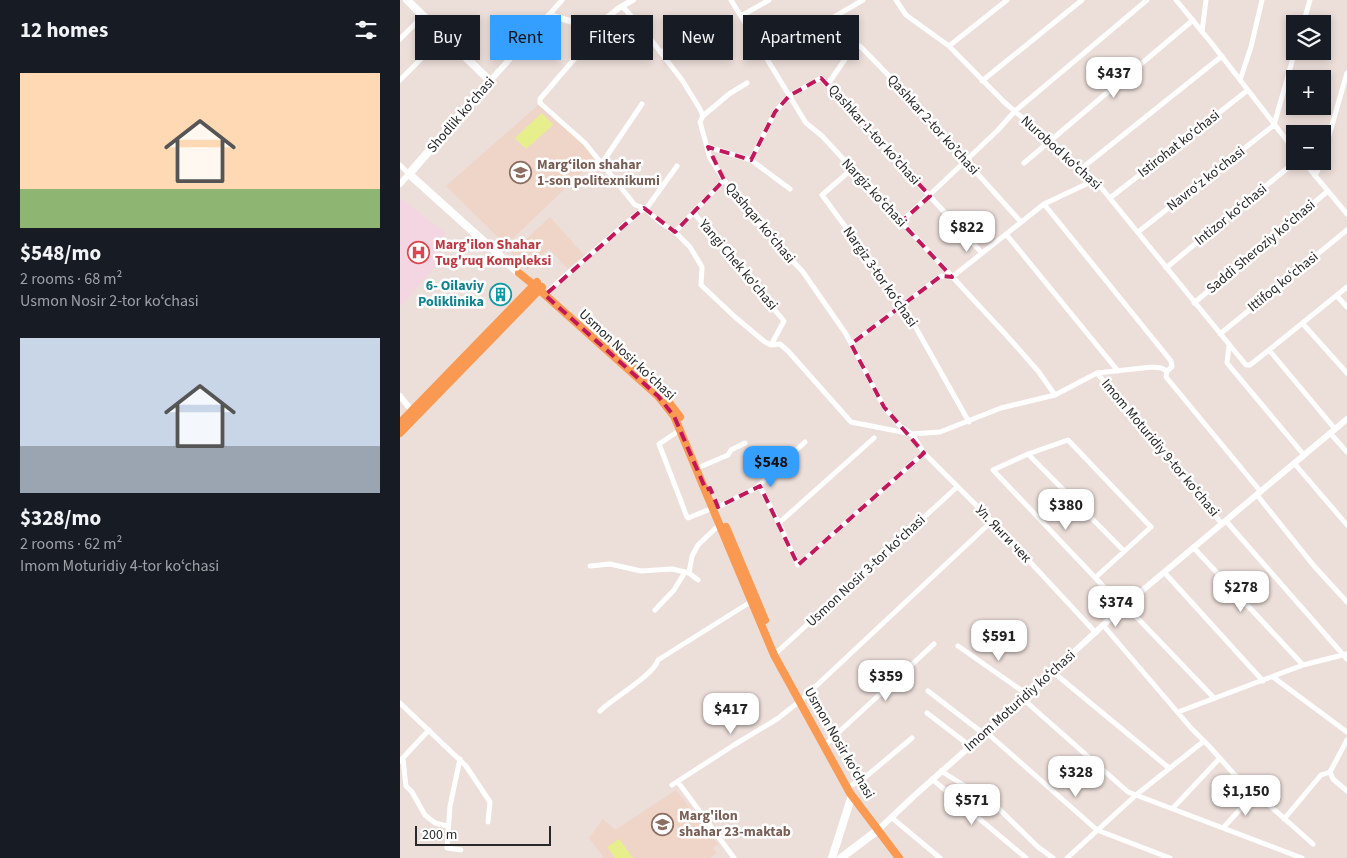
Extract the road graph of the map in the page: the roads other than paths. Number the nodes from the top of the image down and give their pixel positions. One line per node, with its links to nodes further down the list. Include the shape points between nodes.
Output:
1 (407, 0): 16 (main road)
2 (560, 0): 17 (street, Shodlik koʻchasi)
3 (633, 0): 15 (street)
4 (732, 0): 21 (street, Nargiz koʻchasi)
5 (769, 0): 21 (street)
6 (863, 0): 19 (street)
7 (896, 0): 27 (street, Nurobod koʻchasi, via 906,15)
8 (1007, 0): 27 (street)
9 (1082, 0): 41 (street)
10 (1147, 0): 47 (street)
11 (1176, 0): 23 (street)
12 (1206, 0): 25 (street)
13 (1262, 0): 39 (street, via 1252,47)
14 (1310, 0): 20 (street)
15 (622, 6): 18 (street); 29 (street, Qashqar koʻchasi)
16 (422, 15)
17 (550, 15)
18 (611, 15)
19 (837, 15)
20 (1306, 15)
21 (741, 16): 22 (street, Nargiz koʻchasi)
22 (743, 19)
23 (1193, 20): 25 (street); 52 (street)
24 (415, 24): 26 (street)
25 (1202, 32): 30 (street)
26 (400, 39)
27 (949, 46): 41 (street, Nurobod koʻchasi)
28 (663, 51): 29 (street)
29 (660, 52): 48 (street, Qashqar koʻchasi, via 682,80)
30 (1222, 56): 39 (street); 60 (street)
31 (420, 60): 38 (street)
32 (469, 60): 40 (main road)
33 (509, 60): 40 (street, Shodlik koʻchasi)
34 (573, 60): 56 (street, via 539,101 586,143)
35 (767, 60): 45 (street, Nargiz koʻchasi)
36 (1292, 60): 49 (street)
37 (1347, 73): 50 (street)
38 (400, 80)
39 (1240, 80): 44 (street)
40 (490, 81): 65 (main road, Shodlik koʻchasi)
41 (982, 81): 47 (street, Nurobod koʻchasi)
42 (747, 83): 48 (street)
43 (828, 84): 45 (street, Qashkar 1-tor koʼchasi, via 821,78); 55 (street, Qashkar 2-tor koʼchasi, via 854,46 860,46); 72 (street, Qashkar 1-tor koʼchasi)
44 (1248, 90): 49 (street); 73 (street, Istirohat ko‘chasi)
45 (789, 96): 54 (street, Qashkar 1-tor koʼchasi, via 775,112); 61 (street, Nargiz koʻchasi, via 806,123)
46 (642, 104): 56 (street)
47 (1014, 111): 52 (street, Nurobod koʻchasi); 55 (street)
48 (703, 116): 53 (street, Qashqar koʻchasi, via 700,122)
49 (1274, 124): 51 (street); 82 (street, Navro‘z ko‘chasi)
50 (1331, 129)
51 (1286, 139)
52 (1049, 140): 57 (street); 60 (street, Nurobod koʻchasi)
53 (708, 147): 54 (street); 67 (street, Qashqar koʻchasi, via 710,158)
54 (750, 160): 70 (street)
55 (966, 161): 72 (street); 79 (street, Qashkar 2-tor koʼchasi)
56 (602, 163): 75 (street, via 635,205)
57 (1024, 163)
58 (400, 165): 65 (street)
59 (677, 166): 75 (street)
60 (1082, 168): 68 (street, Nurobod koʻchasi)
61 (852, 169): 78 (street, Nargiz koʻchasi); 91 (street, Nargiz 3-tor koʻchasi, via 822,195)
62 (1286, 169): 85 (street, Intizor koʻchasi)
63 (1310, 170): 66 (street)
64 (1318, 170): 66 (street)
65 (409, 174): 69 (street, Shodlik koʻchasi); 88 (main road, Usmon Nosir ko‘chasi, via 518,273)
66 (1315, 176): 71 (street)
67 (724, 180): 76 (street); 95 (street, Qashqar koʻchasi, via 803,272)
68 (1095, 180): 73 (street, Nurobod koʻchasi); 74 (street)
69 (400, 184)
70 (790, 189)
71 (1328, 191): 77 (street); 90 (street, Saddi Sheroziy koʻchasi)
72 (930, 196): 78 (street); 84 (street, Qashkar 1-tor koʼchasi)
73 (1110, 198): 82 (street, Nurobod koʻchasi)
74 (1044, 204): 79 (street); 99 (street, via 1171,361 1172,367)
75 (645, 208): 81 (street, via 661,224); 88 (street)
76 (694, 212): 81 (street); 96 (street, Yangi Chek ko'chasi, via 784,321)
77 (1347, 214)
78 (901, 222): 86 (street, Nargiz koʻchasi)
79 (1021, 222): 83 (street)
80 (1347, 230): 94 (street, Ittifoq ko‘chasi)
81 (676, 232): 96 (street, Imom Moturidiy 9-tor koʻchasi, via 702,266 701,285)
82 (1138, 232): 85 (street, Nurobod koʻchasi)
83 (1006, 234): 84 (street); 100 (street)
84 (982, 253): 86 (street)
85 (1166, 268): 90 (street, Nurobod koʻchasi)
86 (952, 277): 91 (street, via 941,276); 103 (street, Nargiz koʻchasi)
87 (1347, 287): 89 (street)
88 (541, 289): 105 (main road); 109 (main road, Usmon Nosir ko‘chasi, via 658,396 674,416); 121 (main road, Usmon Nosir ko‘chasi, via 667,398 679,416)
89 (1337, 296): 92 (street); 93 (street)
90 (1194, 303): 94 (street, Nurobod koʻchasi)
91 (903, 305): 95 (street); 107 (street, Nargiz 3-tor koʻchasi)
92 (1347, 307)
93 (1303, 324): 98 (street); 102 (street)
94 (1220, 334): 97 (street, Nurobod koʻchasi)
95 (851, 344): 112 (street, Qashqar koʻchasi, via 884,407 900,426)
96 (771, 345): 112 (street, Imom Moturidiy 9-tor koʻchasi, via 780,344 788,351 851,422)
97 (1229, 346): 98 (street, Nurobod koʻchasi, via 1246,366); 119 (street, via 1227,363)
98 (1269, 350): 110 (street)
99 (1167, 370): 100 (street, Imom Moturidiy 9-tor koʻchasi, via 1152,367); 125 (street, via 1166,377)
100 (1118, 371): 101 (street, Imom Moturidiy 9-tor koʻchasi)
101 (1097, 373): 103 (street, Imom Moturidiy 9-tor koʻchasi); 129 (street, Imom Moturidiy 9-tor koʻchasi)
102 (1347, 373)
103 (1056, 395): 107 (street, Imom Moturidiy 9-tor koʻchasi, via 1001,408)
104 (400, 396): 105 (street)
105 (414, 414): 108 (main road); 111 (main road)
106 (1347, 419): 110 (street, Imom Moturidiy koʻchasi)
107 (969, 422): 112 (street, Imom Moturidiy 9-tor koʻchasi, via 940,432)
108 (400, 423)
109 (680, 430): 124 (main road, Usmon Nosir ko‘chasi); 126 (street, via 659,444 687,517)
110 (1333, 431): 116 (street); 119 (street, Imom Moturidiy koʻchasi)
111 (400, 433)
112 (912, 434): 117 (street, Ул. Янги чек)
113 (874, 438): 128 (street)
114 (805, 442): 122 (street)
115 (745, 443): 121 (street, via 728,455)
116 (1347, 452)
117 (924, 453): 123 (street, Ул. Янги чек); 128 (street, via 798,565)
118 (1028, 454): 133 (street); 133 (street, via 1068,440 1151,527); 137 (street, via 994,470)
119 (1304, 455): 120 (street, Imom Moturidiy koʻchasi)
120 (1294, 464): 125 (street, Imom Moturidiy koʻchasi); 131 (street)
121 (700, 467): 124 (main road, Usmon Nosir ko‘chasi)
122 (759, 485): 126 (street); 128 (street)
123 (957, 487): 127 (street, Ул. Янги чек); 148 (street, Usmon Nosir 3-tor koʻchasi)
124 (708, 489): 126 (main road, Usmon Nosir ko‘chasi)
125 (1259, 493): 129 (street, Imom Moturidiy koʻchasi); 140 (street, via 1314,566)
126 (716, 508): 130 (main road, Usmon Nosir ko‘chasi); 148 (main road, Usmon Nosir ko‘chasi)
127 (992, 521): 144 (street, Ул. Янги чек); 157 (street)
128 (779, 523)
129 (1224, 523): 132 (street, Imom Moturidiy koʻchasi); 147 (street, Imom Moturidiy 9-tor koʻchasi)
130 (720, 524): 135 (street, via 698,546); 139 (main road, Usmon Nosir ko‘chasi)
131 (1347, 524)
132 (1194, 547): 136 (street, Imom Moturidiy koʻchasi); 150 (street)
133 (1124, 552): 137 (street)
134 (590, 566): 135 (street, via 610,564 641,571 672,569)
135 (687, 572): 138 (street); 142 (street)
136 (1164, 572): 141 (street, Imom Moturidiy koʻchasi); 153 (street)
137 (1096, 578): 141 (street)
138 (698, 580)
139 (752, 601): 148 (main road, Usmon Nosir ko‘chasi); 159 (street, via 658,660 657,665)
140 (1347, 602)
141 (1124, 606): 143 (street, Imom Moturidiy koʻchasi); 156 (street)
142 (655, 610)
143 (1103, 626): 144 (street, Imom Moturidiy koʻchasi); 160 (street)
144 (1096, 633): 151 (street, Imom Moturidiy koʻchasi)
145 (934, 644): 168 (street)
146 (958, 646): 155 (street)
147 (1344, 654): 149 (street, Imom Moturidiy 9-tor koʻchasi); 150 (street)
148 (777, 656): 157 (main road, Usmon Nosir ko‘chasi)
149 (1347, 659)
150 (1303, 666): 152 (street)
151 (1053, 672): 155 (street, Imom Moturidiy koʻchasi); 173 (street)
152 (1273, 677): 153 (street); 163 (street)
153 (1263, 681): 156 (street)
154 (928, 691): 164 (street)
155 (1025, 697): 164 (street, Imom Moturidiy koʻchasi); 183 (street, via 1128,792)
156 (1214, 698): 160 (street)
157 (800, 701): 168 (main road, Usmon Nosir ko‘chasi); 177 (street)
158 (400, 703): 162 (street)
159 (600, 711)
160 (1178, 712): 167 (street)
161 (927, 713): 169 (street)
162 (429, 730): 171 (street); 172 (street)
163 (1347, 732)
164 (985, 733): 169 (street, Imom Moturidiy koʻchasi); 191 (street)
165 (912, 738): 179 (street)
166 (1347, 740): 175 (street)
167 (1204, 741): 170 (street); 173 (street)
168 (824, 745): 179 (main road, Usmon Nosir ko‘chasi)
169 (970, 746): 174 (street, Imom Moturidiy koʻchasi)
170 (1220, 758): 181 (street); 184 (street)
171 (401, 760): 188 (street, via 406,786 425,815)
172 (460, 760): 187 (street, via 488,799); 188 (street)
173 (1169, 768): 183 (street)
174 (942, 771): 176 (street, Imom Moturidiy koʻchasi); 200 (street, via 994,804)
175 (1330, 772): 180 (street); 186 (street, via 1321,775)
176 (932, 779): 185 (street, Imom Moturidiy koʻchasi); 199 (street)
177 (678, 782): 178 (street); 194 (street)
178 (672, 785)
179 (848, 787): 182 (main road, Usmon Nosir ko‘chasi)
180 (1347, 791)
181 (1255, 793): 186 (street); 189 (street)
182 (852, 795): 190 (main road, Usmon Nosir ko‘chasi); 195 (main road)
183 (1136, 795): 184 (street); 191 (street)
184 (1173, 808): 189 (street)
185 (891, 817): 190 (street, Imom Moturidiy koʻchasi); 198 (street)
186 (1284, 818): 192 (street)
187 (488, 822)
188 (447, 826): 193 (street, via 447,848)
189 (1223, 828): 203 (street)
190 (878, 830): 196 (main road); 197 (main road, Usmon Nosir ko‘chasi)
191 (1096, 830): 201 (street); 202 (street)
192 (1313, 844)
193 (461, 850)
194 (734, 858)
195 (832, 858)
196 (841, 858)
197 (898, 858)
198 (940, 858)
199 (1026, 858)
200 (1053, 858)
201 (1067, 858)
202 (1170, 858)
203 (1302, 858)

